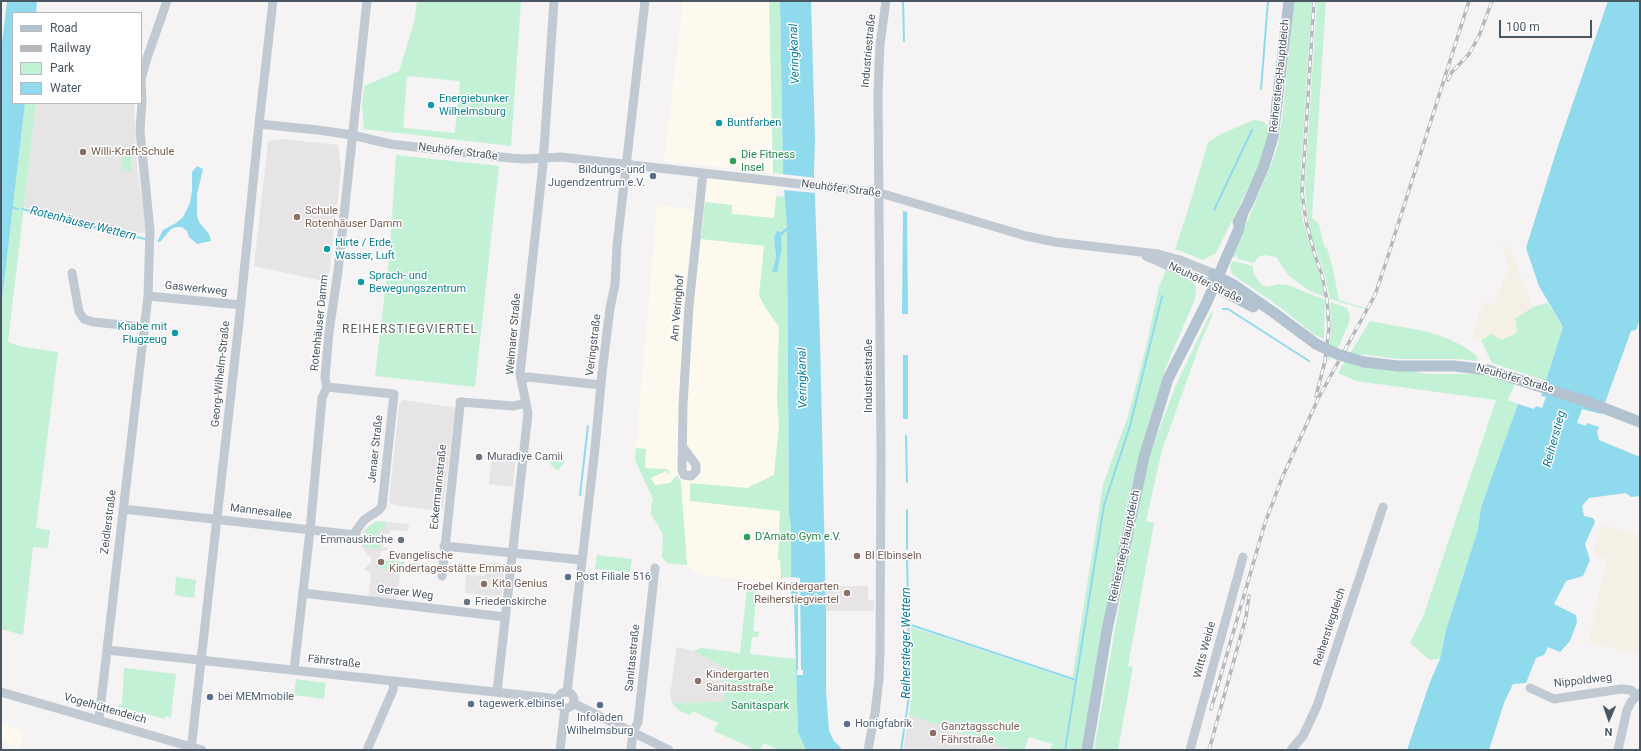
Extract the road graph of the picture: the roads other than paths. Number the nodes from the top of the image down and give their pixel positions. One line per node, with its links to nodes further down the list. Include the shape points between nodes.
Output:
1 (167, 1): 8 (street, Zeidlerstraße)
2 (273, 1): 10 (street, Georg-Wilhelm-Straße)
3 (367, 1): 11 (street, Rotenhäuser Damm)
4 (554, 1): 12 (street, Weimarer Straße)
5 (645, 1): 13 (street, Veringstraße)
6 (886, 1): 15 (street, Industriestraße, via 880,44 878,93)
7 (1288, 1): 17 (main road, Reiherstieg-Hauptdeich, via 1273,137 1264,166 1242,216 1232,229)
8 (142, 76)
9 (142, 104): 19 (street, Zeidlerstraße, via 140,131 150,230)
10 (259, 124): 11 (street, Neuhöfer Straße); 21 (street, Georg-Wilhelm-Straße)
11 (352, 135): 12 (street, Neuhöfer Straße, via 373,140 401,140); 27 (street, Rotenhäuser Damm, via 329,332 325,378)
12 (543, 157): 13 (street, Neuhöfer Straße); 25 (street, Weimarer Straße)
13 (626, 165): 14 (street, Neuhöfer Straße); 26 (street, Veringstraße, via 615,285)
14 (703, 173): 15 (street, Neuhöfer Straße); 30 (street, Am Veringhof, via 687,330)
15 (880, 193): 17 (street, Neuhöfer Straße, via 1043,240 1169,257); 63 (street, Industriestraße, via 880,652 876,713)
16 (72, 273): 22 (street, via 78,312 84,319)
17 (1213, 280): 18 (main road, Neuhöfer Straße); 20 (main road, Reiherstieg-Hauptdeich); 23 (main road, Neuhöfer Straße, via 1273,312); 24 (main road, Reiherstieg-Hauptdeich, via 1192,321)
18 (1228, 292): 20 (main road, via 1218,295); 23 (main road, Neuhöfer Straße)
19 (148, 296): 21 (street, Gaswerkweg); 22 (street, Zeidlerstraße)
20 (1206, 304): 24 (main road, Reiherstieg-Hauptdeich)
21 (241, 305): 34 (street, Georg-Wilhelm-Straße)
22 (144, 327): 33 (street, Zeidlerstraße)
23 (1316, 344): 29 (main road, Neuhöfer Straße, bridge, via 1364,362 1406,367 1454,366 1498,372)
24 (1183, 348): 64 (main road, Reiherstieg-Hauptdeich, via 1168,379 1144,457 1108,630)
25 (521, 380): 26 (street, via 528,377); 28 (street, Weimarer Straße)
26 (601, 385): 39 (street, Veringstraße)
27 (327, 387): 31 (street, Jenaer Straße, via 394,394); 35 (street, Rotenhäuser Damm, via 322,398)
28 (526, 403): 36 (street, Eckermannstraße, via 514,406 462,402); 37 (street, Weimarer Straße, via 528,413)
29 (1640, 422)
30 (682, 446)
31 (382, 506): 35 (street, Mannesallee, via 364,520 356,535)
32 (1383, 507): 66 (street, Reiherstiegdeich, via 1317,706 1303,736)
33 (123, 508): 34 (street, Mannesallee); 44 (street, Zeidlerstraße)
34 (216, 519): 35 (street, Mannesallee); 45 (street, Georg-Wilhelm-Straße)
35 (310, 531): 42 (street, Rotenhäuser Damm)
36 (444, 546): 37 (street); 41 (street, Eckermannstraße)
37 (512, 552): 39 (street); 43 (street, Weimarer Straße)
38 (1243, 557): 65 (street, Witts Weide)
39 (582, 560): 51 (street, Veringstraße)
40 (655, 568): 56 (street, Sanitasstraße, via 638,722)
41 (442, 576)
42 (303, 593): 43 (street, Geraer Weg); 46 (street, Rotenhäuser Damm)
43 (505, 617): 50 (street, Weimarer Straße)
44 (107, 650): 45 (street, Fährstraße); 55 (street, Zeidlerstraße)
45 (201, 660): 46 (street, Fährstraße); 57 (street, Georg-Wilhelm-Straße)
46 (294, 670): 47 (street, Fährstraße)
47 (394, 681): 50 (street, Fährstraße); 59 (street, via 393,690)
48 (1530, 688): 52 (street, Nippoldweg, via 1554,699 1621,689 1631,690)
49 (1, 692): 55 (street, Vogelhüttendeich)
50 (497, 692): 53 (street, Fährstraße)
51 (567, 692): 53 (street); 54 (street, via 573,696)
52 (1639, 695): 67 (street, via 1627,710)
53 (559, 699): 54 (street, via 560,705)
54 (569, 706): 56 (street); 60 (street)
55 (99, 719): 57 (street, Vogelhüttendeich)
56 (633, 732): 61 (street, Sanitasstraße); 62 (street)
57 (191, 748): 58 (street, Vogelhüttendeich)
58 (202, 750)
59 (367, 750)
60 (560, 750)
61 (631, 750)
62 (669, 750)
63 (868, 750)
64 (1087, 750)
65 (1190, 750)
66 (1292, 750)
67 (1618, 750)

